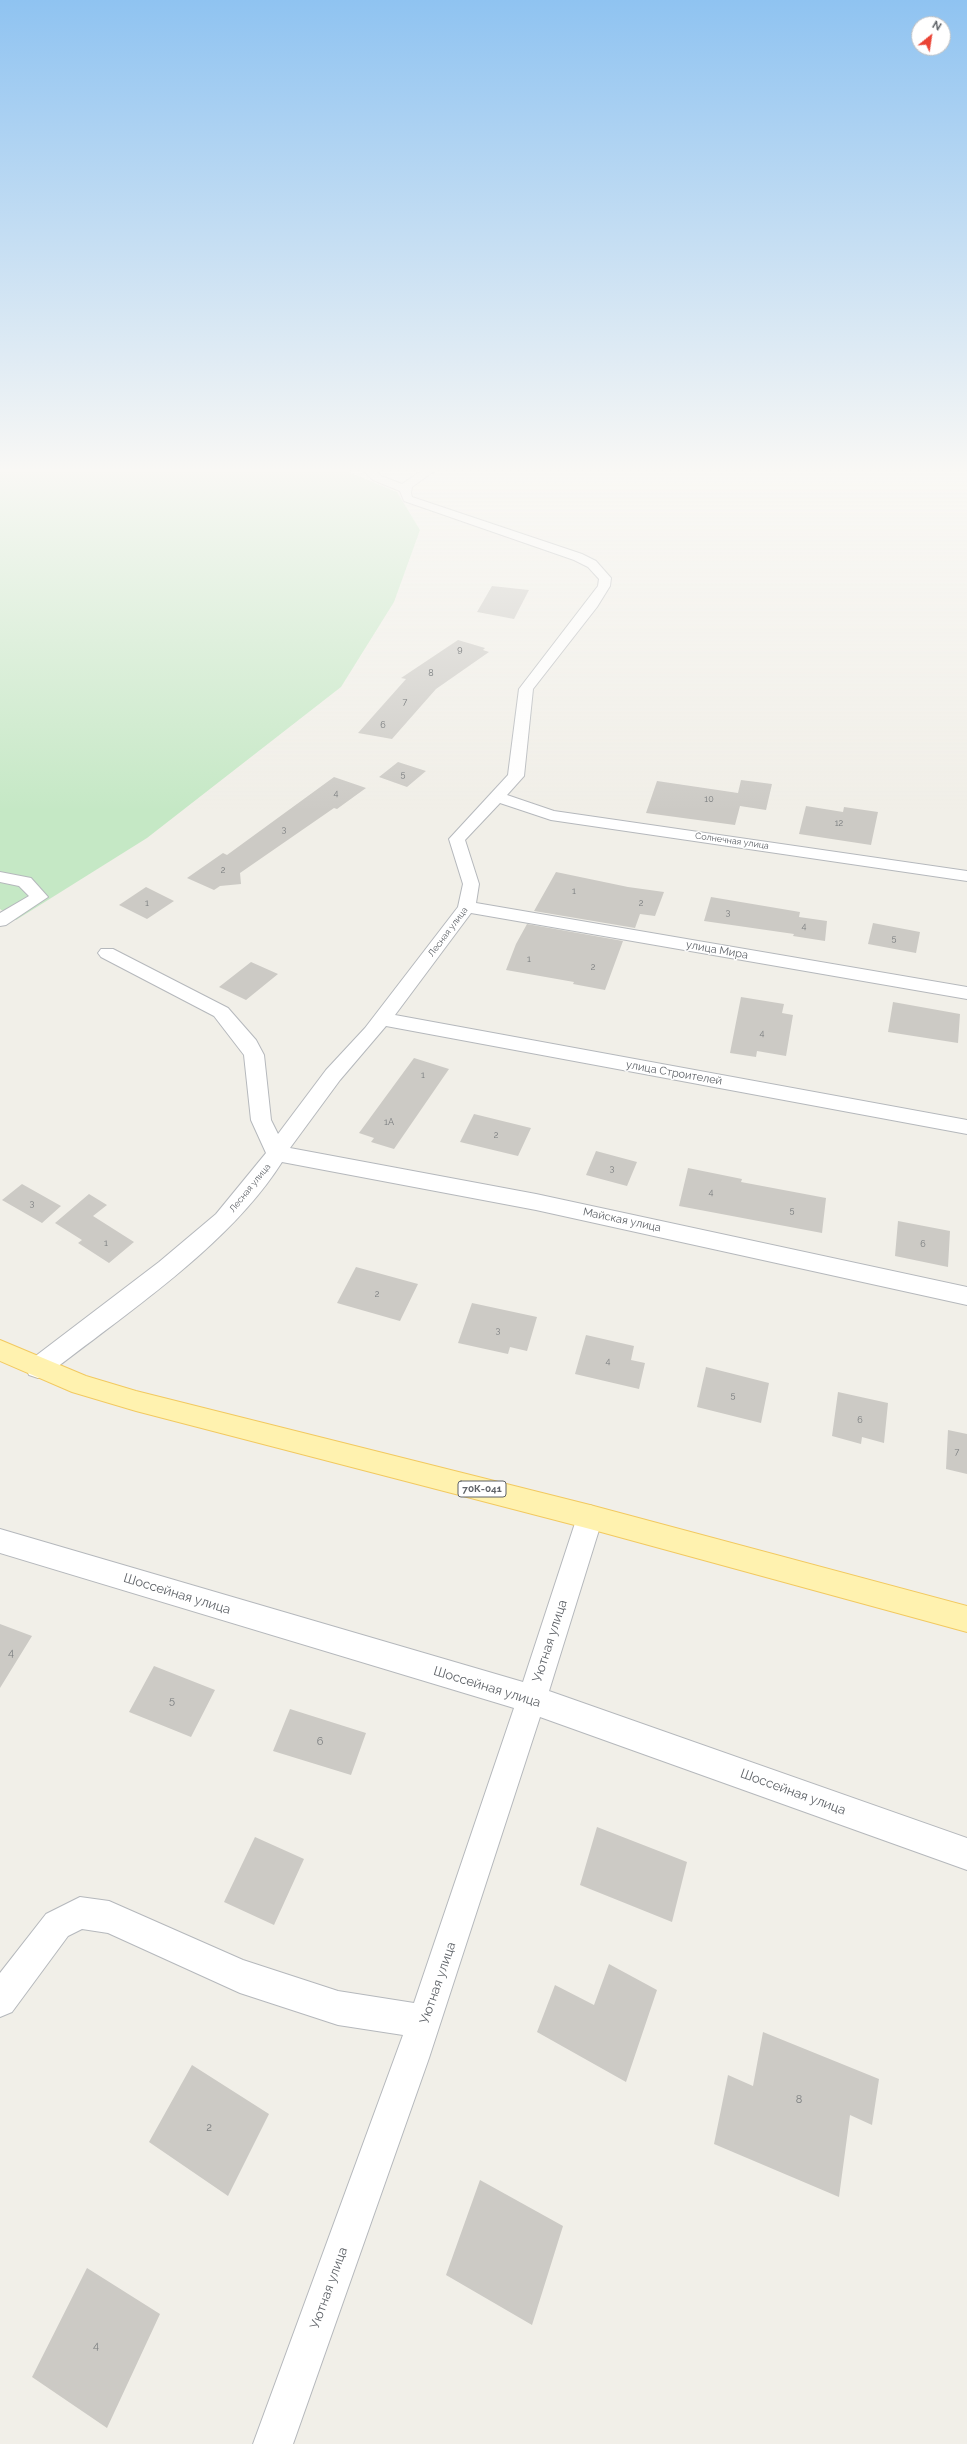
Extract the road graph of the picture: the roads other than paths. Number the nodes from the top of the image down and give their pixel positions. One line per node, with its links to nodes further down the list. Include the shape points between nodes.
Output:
1 (604, 583): 2 (street, Лесная улица, via 592,604 526,689 516,776)
2 (499, 797): 3 (street, Солнечная улица, via 551,815); 5 (street, Лесная улица, via 457,839 471,884)
3 (967, 876)
4 (0, 877): 6 (street, via 25,882 39,896)
5 (467, 907): 8 (street, улица Мира); 9 (street, Лесная улица)
6 (0, 922)
7 (106, 953): 11 (street, via 221,1012 233,1024 254,1055 261,1120)
8 (967, 993)
9 (382, 1019): 10 (street, улица Строителей); 11 (street, Лесная улица, via 333,1075)
10 (967, 1127)
11 (276, 1153): 12 (street, Майская улица, via 423,1179 621,1219); 14 (street, Лесная улица, via 224,1220 167,1268)
12 (967, 1296)
13 (0, 1350): 14 (main road, 70К-041)
14 (38, 1368): 15 (main road, 70К-041, via 81,1385 136,1401)
15 (590, 1517): 17 (main road, 70К-041); 18 (street, Уютная улица)
16 (0, 1541): 18 (street, Шоссейная улица)
17 (967, 1619)
18 (531, 1699): 19 (street, Шоссейная улица); 21 (street, Уютная улица)
19 (967, 1854)
20 (0, 2000): 21 (street, via 57,1925 80,1913 109,1917 240,1976 330,2006)
21 (424, 2022): 22 (street, Уютная улица)
22 (274, 2444)

